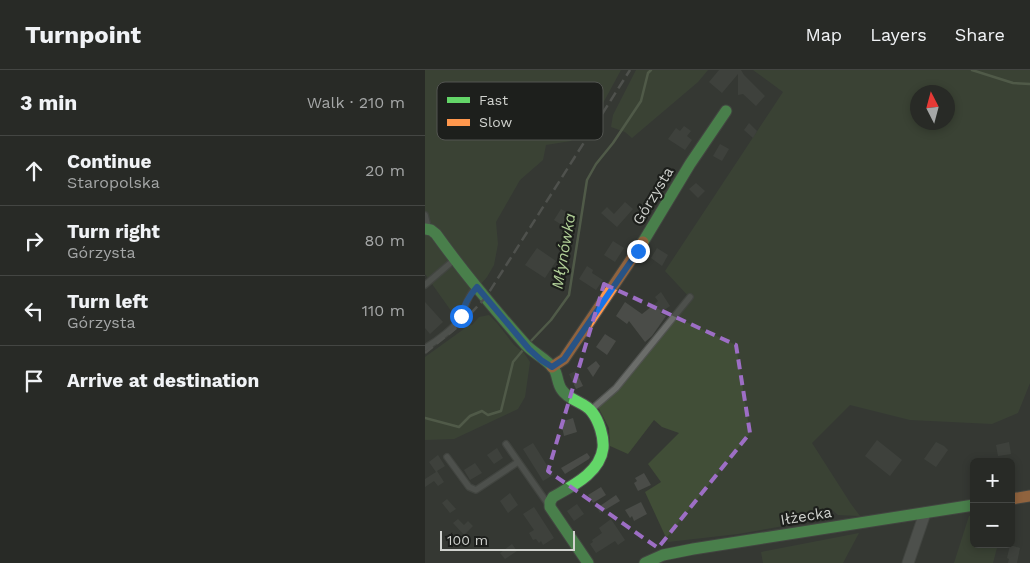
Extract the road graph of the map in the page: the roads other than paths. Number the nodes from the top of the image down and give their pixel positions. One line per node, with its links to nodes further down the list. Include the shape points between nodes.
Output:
1 (726, 110): 9 (street, Górzysta, via 638,251 564,359)
2 (425, 215): 3 (lane)
3 (427, 229): 4 (street, via 434,232)
4 (454, 260): 5 (lane); 6 (street)
5 (425, 285)
6 (477, 287): 8 (lane, via 469,296 456,324); 9 (street, via 526,346)
7 (690, 297): 10 (lane, via 616,388)
8 (425, 348)
9 (552, 367): 10 (street, via 561,391)
10 (591, 410): 17 (street, via 600,428 601,456 594,469 553,498)
11 (506, 444): 13 (lane)
12 (447, 457): 13 (lane, via 469,487 476,490)
13 (518, 462): 17 (lane)
14 (1030, 496): 15 (street)
15 (1015, 498)
16 (970, 506): 18 (street, Iłżecka)
17 (550, 507): 19 (street)
18 (925, 513): 20 (street, Iłżecka, via 693,548); 21 (street)
19 (588, 563)
20 (645, 563)
21 (908, 563)

